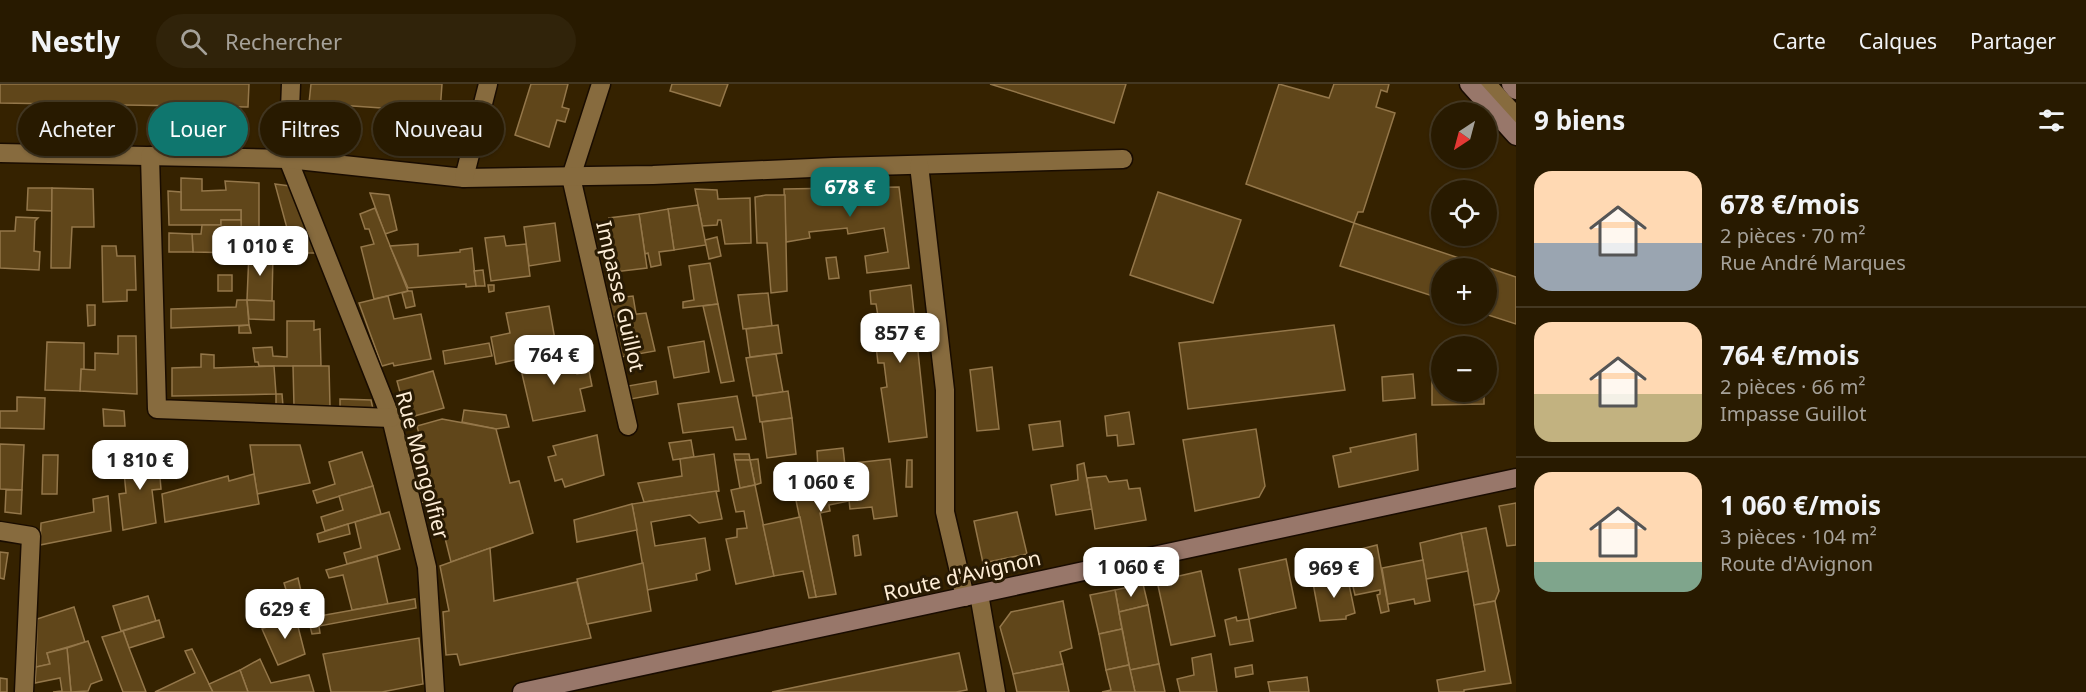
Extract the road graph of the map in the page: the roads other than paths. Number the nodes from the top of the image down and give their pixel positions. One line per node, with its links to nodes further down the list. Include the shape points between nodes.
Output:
1 (291, 84): 13 (street)
2 (488, 84): 17 (street)
3 (601, 84): 16 (street)
4 (1469, 84): 9 (main road)
5 (1488, 84): 8 (lane)
6 (1511, 84): 7 (main road)
7 (1516, 90)
8 (1516, 115)
9 (1516, 136)
10 (0, 153): 11 (street)
11 (148, 156)
12 (150, 156): 13 (street); 18 (street, via 157,410)
13 (288, 159): 17 (street); 18 (street, Rue Mongolfier)
14 (1124, 159): 15 (street)
15 (918, 165): 16 (street); 22 (street, via 945,390 945,512)
16 (571, 177): 17 (street); 19 (street, Impasse Guillot)
17 (464, 178)
18 (392, 418): 24 (street, Rue Mongolfier, via 427,567)
19 (628, 426)
20 (1516, 478): 22 (main road, Route d'Avignon)
21 (0, 531): 23 (street, via 31,536)
22 (972, 596): 25 (main road, Route d'Avignon); 26 (street)
23 (24, 692)
24 (435, 692)
25 (522, 692)
26 (996, 692)

